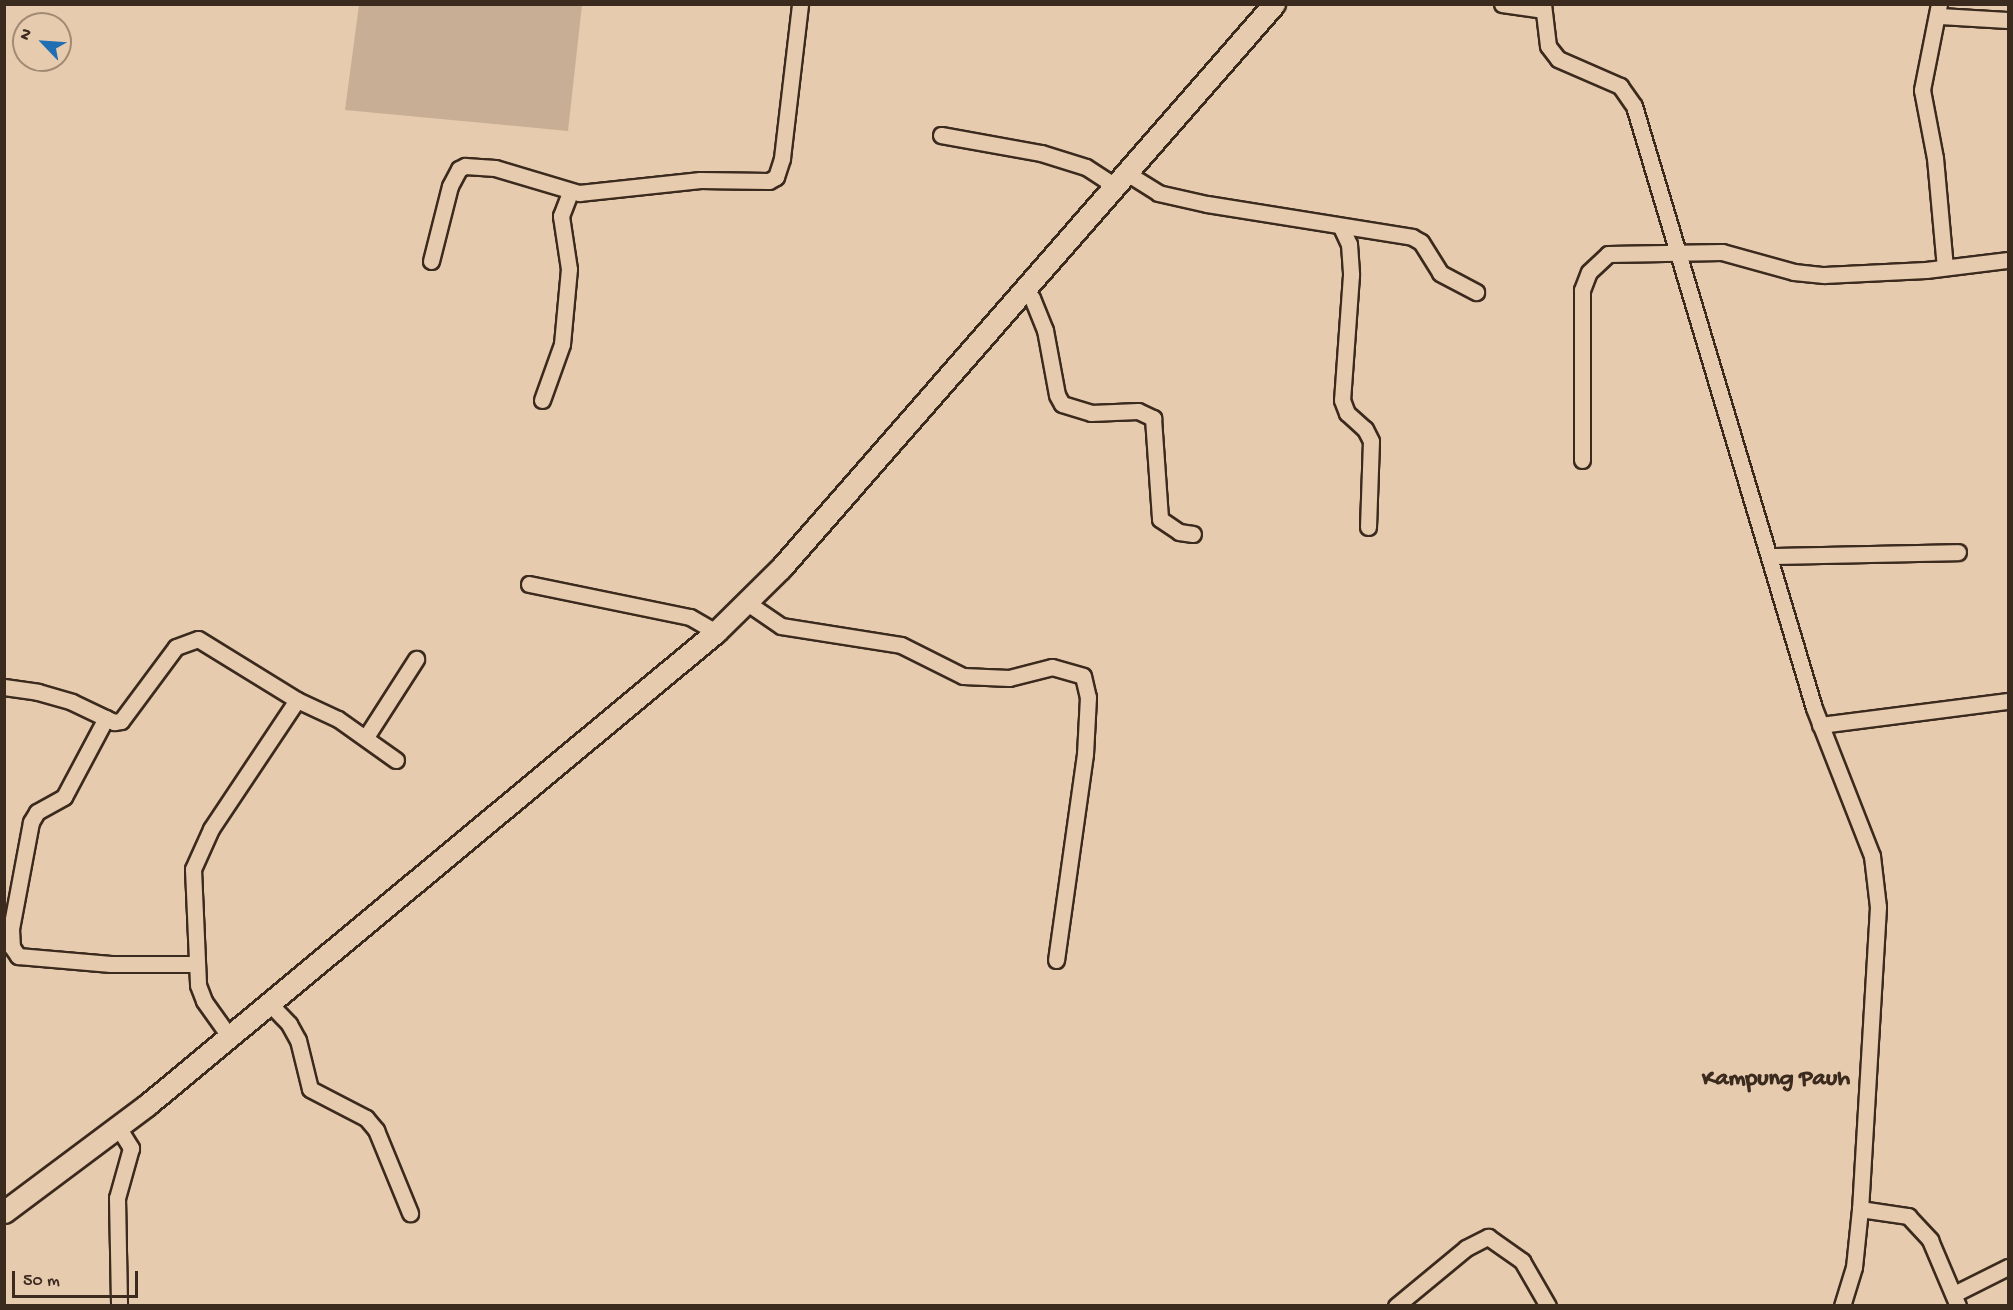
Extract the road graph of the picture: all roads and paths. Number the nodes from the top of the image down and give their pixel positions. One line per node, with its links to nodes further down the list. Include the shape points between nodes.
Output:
1 (800, 4): 9 (street, via 782,158 776,177 759,182 700,180 599,194)
2 (1274, 4): 8 (street)
3 (1502, 4): 4 (street)
4 (1543, 7): 11 (street, via 1548,46 1558,59 1620,86 1634,105)
5 (1939, 10): 6 (street); 14 (street, via 1922,90 1935,158)
6 (2008, 20)
7 (941, 135): 8 (street, via 1041,153)
8 (1120, 178): 10 (street, via 1158,193); 15 (street)
9 (570, 192): 13 (street, via 495,168 476,165 459,169 450,186); 17 (street, via 561,216 569,262 562,344)
10 (1341, 227): 16 (street, via 1412,237 1421,242 1440,273); 19 (street, via 1349,244 1351,275 1342,400 1347,413 1365,429 1371,441)
11 (1679, 251): 14 (street, via 1745,256 1794,272 1824,275); 18 (street, via 1608,254 1589,272 1582,290); 22 (street)
12 (2008, 260): 14 (street)
13 (431, 261)
14 (1945, 267)
15 (1023, 288): 20 (street, via 1032,298 1045,330 1062,404 1091,413 1138,411 1153,418 1160,519 1179,532); 24 (street, via 781,567)
16 (1476, 292)
17 (542, 400)
18 (1582, 460)
19 (1368, 527)
20 (1193, 534)
21 (1958, 552): 22 (street)
22 (1770, 556): 31 (street)
23 (529, 584): 25 (street, via 690,616)
24 (746, 602): 25 (street); 34 (street, via 781,626 901,645 963,676 1009,678 1052,667 1083,676 1088,697 1085,754)
25 (716, 632): 36 (street)
26 (416, 659): 32 (street)
27 (4, 687): 30 (street, via 49,695)
28 (297, 700): 30 (street, via 198,639 176,647 121,721); 32 (street); 35 (street, via 200,850 194,869)
29 (2008, 701): 31 (street)
30 (106, 718): 35 (street, via 64,797 37,813 31,822 11,929 12,947 18,956 111,964)
31 (1820, 725): 39 (street, via 1872,856 1878,898)
32 (366, 737): 33 (street)
33 (396, 760)
34 (1056, 960)
35 (195, 964): 37 (street, via 204,1000)
36 (269, 1003): 37 (street); 41 (street, via 298,1040 310,1089 366,1118 376,1130)
37 (229, 1036): 38 (street)
38 (118, 1127): 40 (street); 44 (street, via 131,1148 117,1198)
39 (1860, 1209): 43 (street, via 1891,1210 1908,1216 1930,1240); 47 (street, via 1854,1267)
40 (4, 1212)
41 (410, 1213)
42 (2008, 1267): 43 (street)
43 (1956, 1300)
44 (119, 1305)
45 (1396, 1305): 46 (street, via 1466,1248 1488,1237 1522,1261)
46 (1548, 1305)
47 (1842, 1305)

